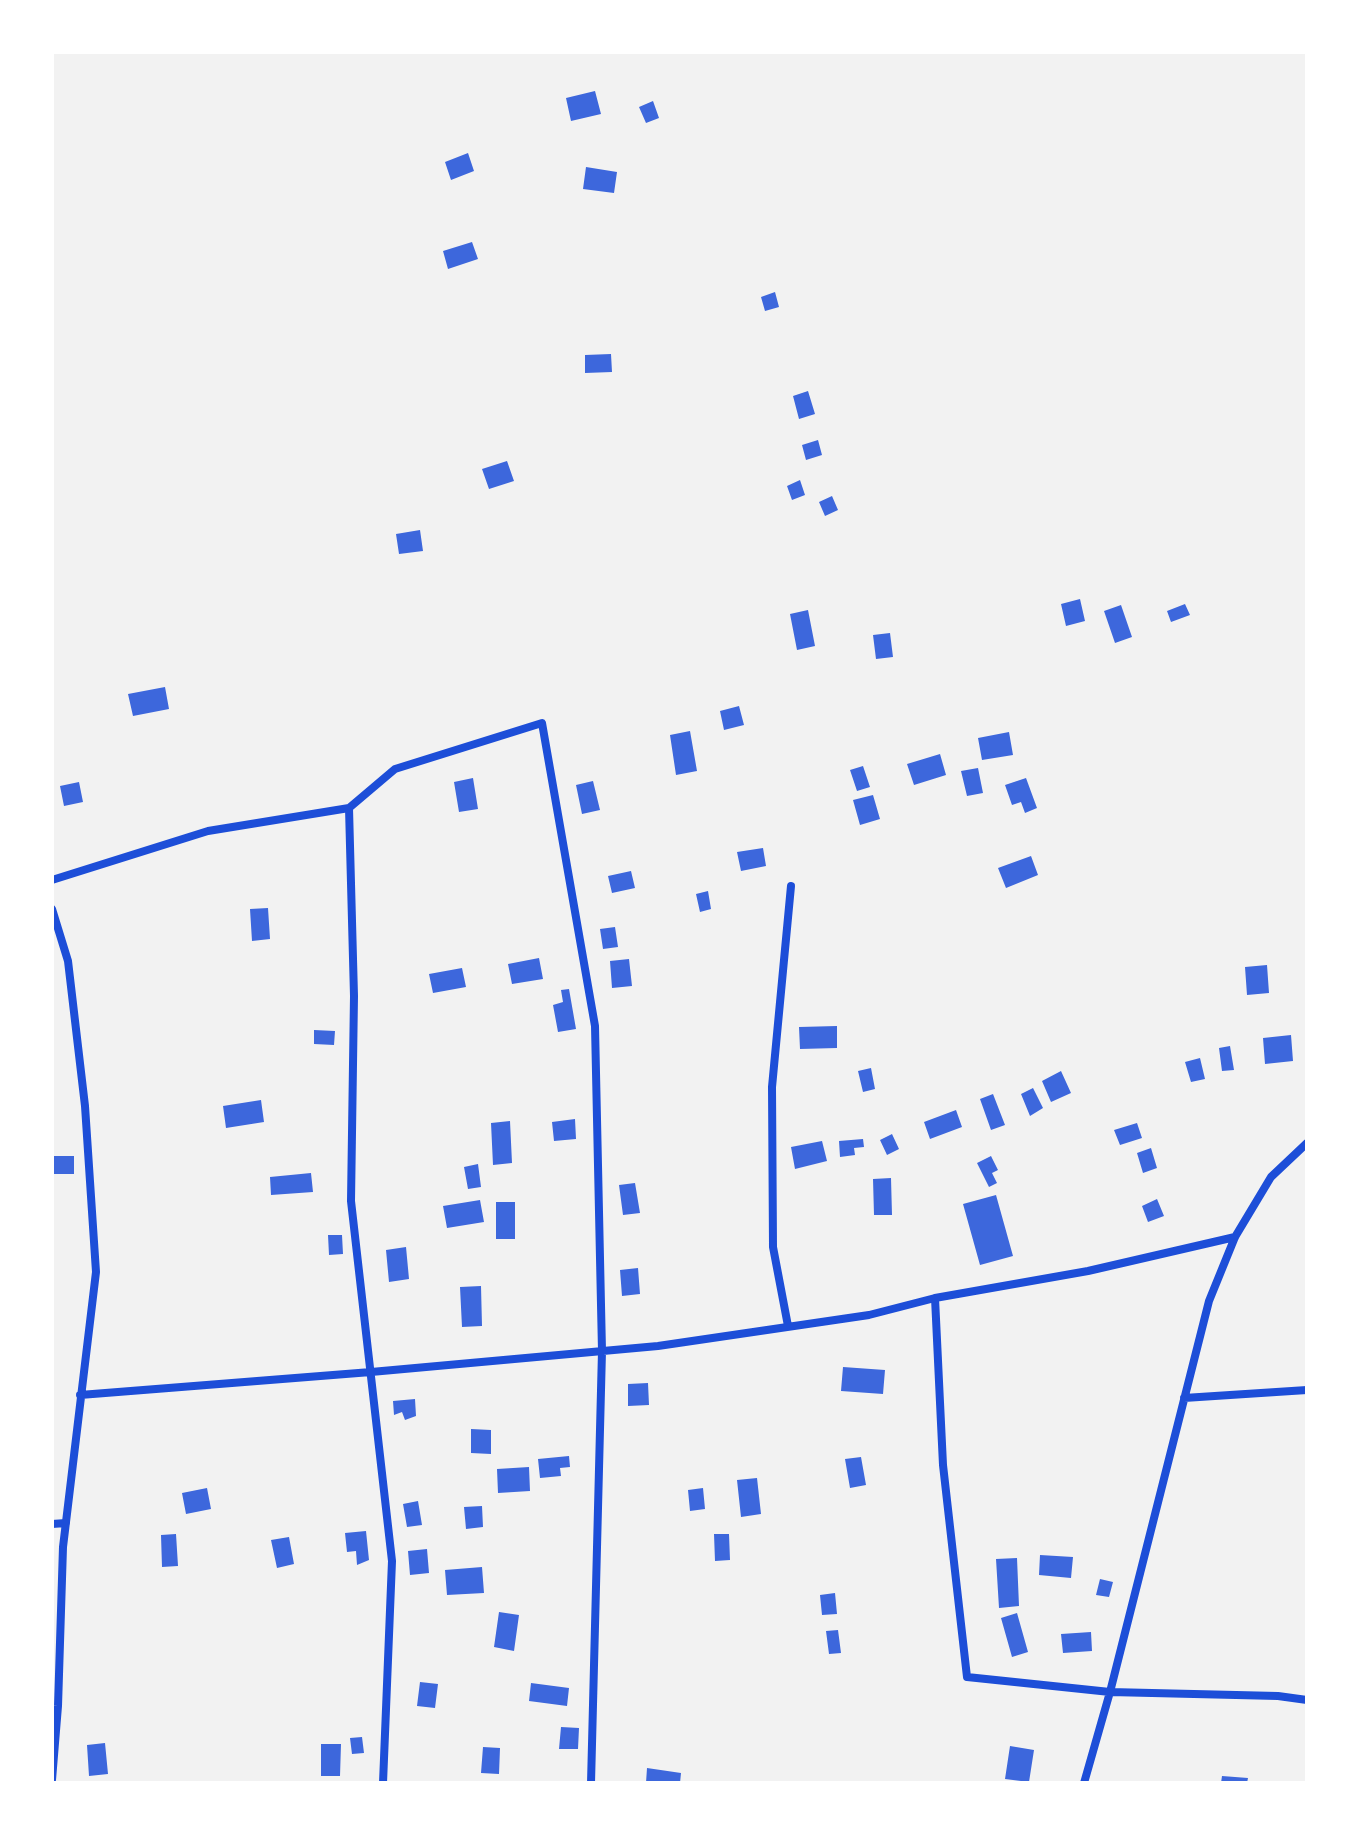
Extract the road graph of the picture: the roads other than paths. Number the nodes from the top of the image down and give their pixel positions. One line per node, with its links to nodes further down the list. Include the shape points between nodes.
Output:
1 (349, 808): 2 (street, via 208,831); 9 (street, via 395,769 542,723 595,1026); 10 (street, via 354,996 351,1201)
2 (52, 880)
3 (791, 886): 8 (street, via 772,1087 773,1247)
4 (52, 909): 12 (street, via 70,975 96,1272)
5 (1307, 1143): 6 (street, via 1271,1177)
6 (1235, 1237): 7 (street, via 1088,1271); 13 (street, via 1209,1301)
7 (935, 1298): 8 (street, via 869,1315); 16 (street, via 943,1465 967,1677)
8 (788, 1326): 9 (street)
9 (602, 1351): 10 (street); 20 (street)
10 (371, 1372): 12 (street); 19 (street, via 392,1561)
11 (1307, 1390): 13 (street)
12 (80, 1395): 14 (street)
13 (1184, 1398): 16 (street)
14 (66, 1523): 15 (street); 18 (street)
15 (52, 1524)
16 (1110, 1692): 17 (street); 21 (street)
17 (1307, 1700)
18 (52, 1782)
19 (383, 1783)
20 (591, 1783)
21 (1084, 1783)

